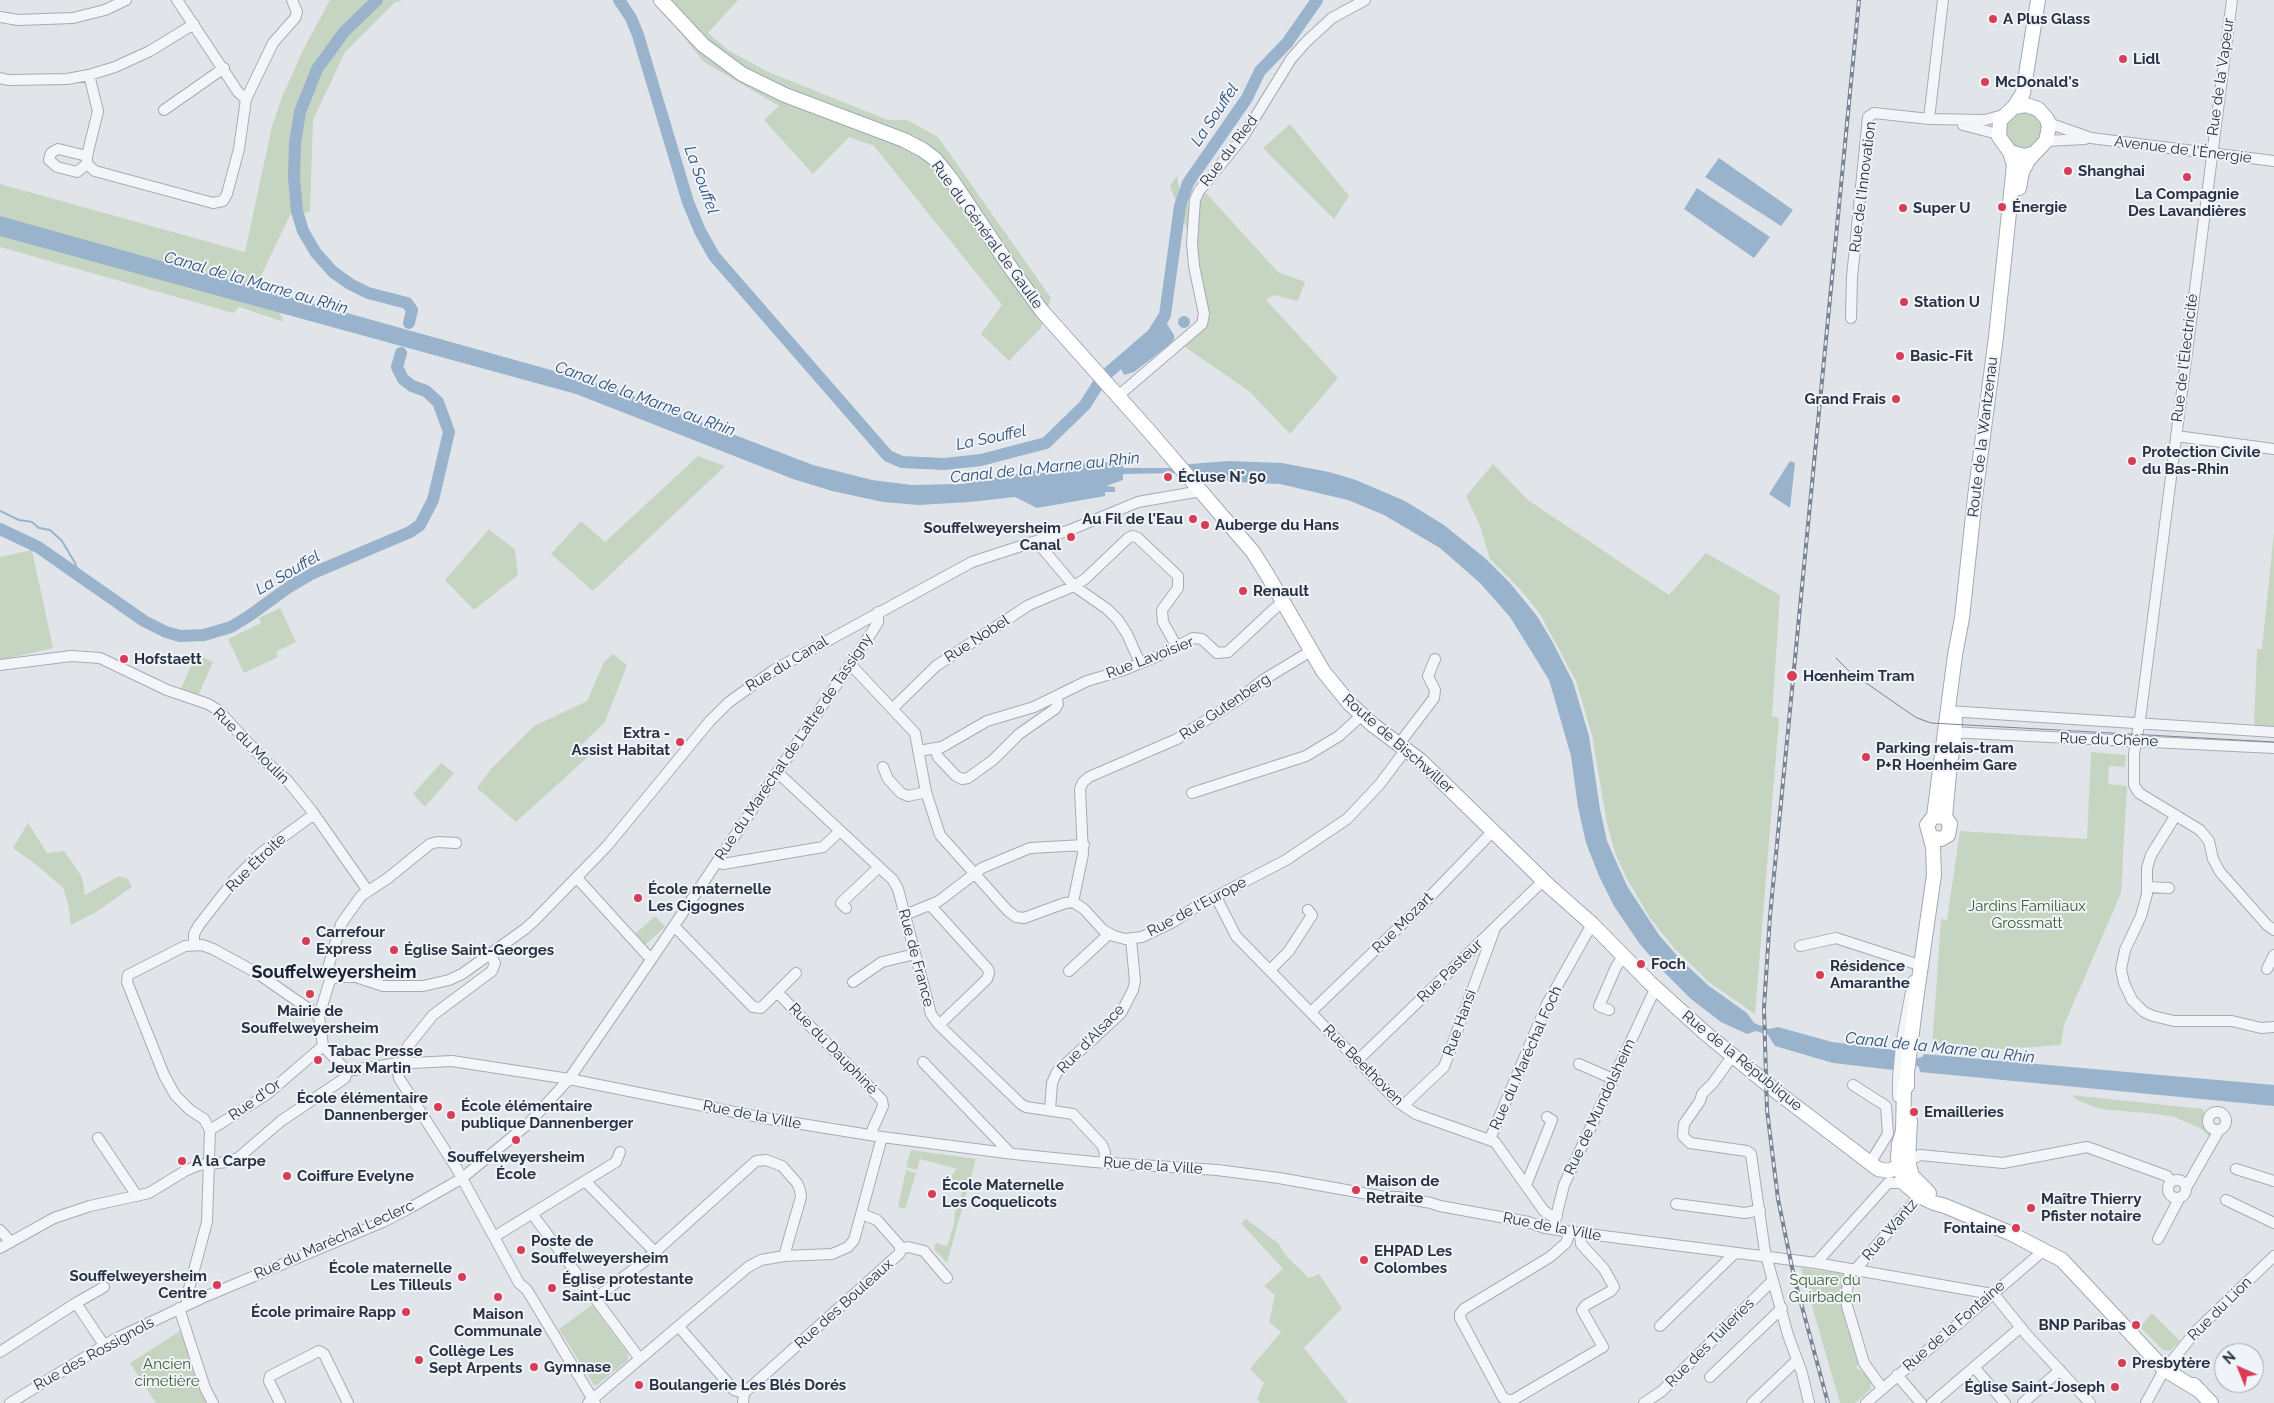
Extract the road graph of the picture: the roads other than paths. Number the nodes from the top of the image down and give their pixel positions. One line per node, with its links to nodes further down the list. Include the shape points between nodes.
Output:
1 (126, 0): 9 (street, via 105,10 73,18 18,20)
2 (177, 0): 10 (street)
3 (292, 0): 15 (street, via 297,12 295,18 273,43)
4 (661, 0): 31 (main road, Rue du Général de Gaulle, via 703,46 747,77 785,96 904,140 928,154 951,179 1034,300)
5 (1365, 0): 31 (street, Rue du Ried, via 1332,18 1306,42 1243,137 1199,191 1195,200 1192,244 1204,314 1202,324)
6 (1943, 0): 19 (street)
7 (2038, 0): 11 (main road)
8 (2232, 0): 26 (street, Rue de la Vapeur)
9 (0, 17)
10 (194, 24): 12 (street); 13 (street, via 150,51)
11 (2034, 33): 16 (main road); 18 (main road, via 2024,93)
12 (224, 68): 15 (street); 17 (street)
13 (89, 76): 14 (street); 15 (street, via 98,111 87,160 95,171 213,203 220,202 227,194 239,149)
14 (1, 81)
15 (246, 99)
16 (2032, 106): 18 (main road); 20 (main road)
17 (164, 110)
18 (2009, 111): 21 (street, via 1985,120); 22 (main road, via 1998,126)
19 (1929, 119): 21 (street); 30 (street, Rue de l'Innovation, via 1874,113 1868,118)
20 (2046, 119): 23 (street, Avenue de l'Énergie); 24 (main road, via 2049,127)
21 (1950, 121): 22 (street)
22 (1999, 137): 25 (main road)
23 (2091, 138): 24 (street, Avenue de l'Énergie); 26 (street, Avenue de l'Énergie)
24 (2046, 141): 27 (main road)
25 (2010, 152): 27 (main road, via 2024,156); 29 (main road, Route de la Wantzenau, via 2014,165)
26 (2211, 153): 28 (street, Avenue de l'Énergie); 32 (street, Rue de l'Électricité)
27 (2032, 154): 29 (main road, Route de la Wantzenau, via 2022,172)
28 (2274, 161)
29 (2007, 245): 48 (main road, Route de la Wantzenau, via 1996,337 1993,415 1972,538)
30 (1851, 318)
31 (1118, 396): 34 (main road, Rue du Général de Gaulle)
32 (2176, 436): 33 (street); 51 (street, Rue de l'Électricité)
33 (2274, 449)
34 (1190, 479): 35 (main road, Route de Bischwiller)
35 (1200, 491): 36 (street, Rue du Canal, via 1138,502); 38 (main road, Route de Bischwiller, via 1253,552)
36 (1037, 542): 37 (street); 39 (street, Rue du Canal, via 972,562)
37 (1074, 586): 40 (street, Rue Nobel, via 1128,538 1138,538 1178,576 1178,588 1162,610 1163,622); 43 (street, via 1118,620); 47 (street, Rue Nobel, via 1029,605 936,666)
38 (1283, 602): 40 (street, Rue Lavoisier, via 1228,652 1217,653 1197,638); 41 (main road, Route de Bischwiller)
39 (878, 612): 44 (street, Rue du Maréchal de Lattre de Tassigny, via 878,622); 76 (street, Rue du Canal, via 774,670 729,702)
40 (1177, 647): 43 (street, Rue Lavoisier)
41 (1311, 651): 50 (main road, Route de Bischwiller, via 1337,690); 71 (street, Rue Gutenberg, via 1177,739 1089,776 1080,789)
42 (1435, 659): 56 (street, Rue de l'Europe, via 1428,676 1435,690 1434,698)
43 (1140, 663): 46 (street, Rue Lavoisier, via 1087,681)
44 (850, 664): 47 (street); 61 (street, Rue du Maréchal de Lattre de Tassigny)
45 (0, 665): 64 (street, Rue du Moulin, via 72,656 100,658 166,690 208,704 218,710 286,779)
46 (1056, 697): 49 (street, Rue Lavoisier); 54 (street, via 1058,704 1055,709)
47 (892, 709): 59 (street, via 915,733)
48 (1951, 712): 51 (street, Rue du Chêne); 52 (main road, Route de la Wantzenau)
49 (1013, 715): 54 (street); 58 (street, Rue Lavoisier, via 987,721)
50 (1362, 715): 56 (main road, Route de Bischwiller); 63 (street, via 1339,736 1306,756)
51 (2139, 724): 53 (street, Rue du Chêne); 55 (street, Rue de l'Électricité)
52 (1949, 732): 55 (street, Rue du Chêne); 66 (main road, Route de la Wantzenau)
53 (2274, 732)
54 (1019, 734): 58 (street, via 993,760 968,778 962,779 938,757)
55 (2136, 742): 57 (street, Rue du Chêne); 65 (street, Rue de l'Électricité, via 2134,785 2139,793)
56 (1403, 747): 68 (main road, Route de Bischwiller); 81 (street, Rue de l'Europe, via 1380,784 1348,819 1286,860)
57 (2274, 748)
58 (935, 749): 59 (street, Rue Lavoisier)
59 (918, 751): 62 (street)
60 (884, 767): 62 (street, via 888,780 901,793 908,796)
61 (776, 772): 67 (street, Rue de France); 72 (street, Rue du Maréchal de Lattre de Tassigny)
62 (926, 792): 74 (street, via 940,835)
63 (1192, 793)
64 (314, 815): 80 (street, Rue du Moulin); 93 (street, Rue Étroite, via 261,853 235,879 199,925 194,934)
65 (2176, 815): 78 (street, via 2152,855 2147,868); 90 (street, via 2200,830 2209,841 2220,872)
66 (1939, 817): 69 (main road, Route de la Wantzenau, via 1928,821 1926,828); 69 (main road, Route de la Wantzenau, via 1951,828 1948,835)
67 (840, 831): 72 (street, via 823,847 723,864); 73 (street, Rue de France)
68 (1493, 832): 77 (main road, Route de Bischwiller); 110 (street, Rue Mozart)
69 (1936, 838): 75 (main road, Route de la Wantzenau, via 1937,867)
70 (456, 843): 80 (street, via 430,844)
71 (1084, 845): 74 (street, via 1030,848); 82 (street, Rue Gutenberg)
72 (717, 862): 88 (street, Rue du Maréchal de Lattre de Tassigny)
73 (879, 867): 84 (street, via 841,903); 86 (street, Rue de France, via 898,889)
74 (975, 872): 82 (street, via 1016,916 1030,916); 83 (street)
75 (1934, 875): 100 (street, Route de la Wantzenau, via 1928,886); 114 (main road, Route de la Wantzenau)
76 (577, 878): 97 (street, Rue du Canal, via 524,929); 99 (street)
77 (1543, 881): 87 (main road, Route de Bischwiller); 89 (street, Rue Pasteur)
78 (2147, 887): 79 (street); 113 (street, via 2141,916 2125,950 2122,969 2132,1000 2144,1012 2174,1020 2232,1021 2261,1028)
79 (2169, 888)
80 (368, 891): 105 (street, via 341,924 328,968)
81 (1216, 897): 92 (street, Rue de l'Europe, via 1156,931); 103 (street, Rue Beethoven, via 1236,936)
82 (1073, 902): 91 (street, Rue de l'Europe)
83 (930, 906): 86 (street); 112 (street, via 988,969 989,974)
84 (846, 908)
85 (1308, 910): 103 (street, via 1312,915 1289,951)
86 (905, 915): 95 (street, Rue de France)
87 (1592, 924): 98 (main road, Route de Bischwiller); 134 (street, Rue du Maréchal Foch, via 1547,1004)
88 (674, 926): 99 (street, Rue du Maréchal de Lattre de Tassigny); 108 (street, Rue du Dauphiné, via 753,1007 761,1008)
89 (1496, 926): 117 (street, Rue Pasteur); 126 (street, Rue Hansi, via 1444,1067 1408,1100)
90 (2274, 930)
91 (1110, 934): 92 (street, Rue de l'Europe); 102 (street)
92 (1130, 939): 127 (street, Rue d'Alsace, via 1135,980 1133,990 1121,1012 1057,1072 1052,1083)
93 (194, 944): 111 (street, via 213,949 257,973); 129 (street, via 128,975 127,982 175,1096 204,1120)
94 (1800, 946): 100 (street, via 1836,938)
95 (915, 954): 106 (street, via 882,962); 112 (street, Rue de France, via 931,1014)
96 (2274, 954): 101 (street)
97 (490, 955): 105 (street, Rue du Canal, via 462,974 423,986 383,986 356,977); 119 (street, via 494,968 433,1015 408,1046)
98 (1623, 956): 107 (main road, Rue de la République); 109 (street, via 1599,1006)
99 (653, 958): 123 (street, Rue du Maréchal de Lattre de Tassigny)
100 (1916, 964): 114 (street, Route de la Wantzenau)
101 (2266, 969)
102 (1069, 970)
103 (1270, 970): 110 (street, Rue Beethoven)
104 (796, 973): 108 (street, Rue du Dauphiné)
105 (330, 980): 111 (street)
106 (853, 982)
107 (1655, 988): 116 (main road, Rue de la République); 124 (street, Rue de Mundolsheim)
108 (777, 992): 131 (street, Rue du Dauphiné, via 882,1100 883,1106)
109 (1609, 1010)
110 (1311, 1012): 117 (street, Rue Beethoven)
111 (319, 1016): 115 (street)
112 (939, 1025): 127 (street, Rue de France, via 1021,1104)
113 (2274, 1027)
114 (1906, 1045): 122 (main road, Route de la Wantzenau)
115 (323, 1046): 121 (street); 129 (street, Rue d'Or, via 266,1095)
116 (1733, 1055): 137 (main road, Rue de la République); 153 (street, via 1708,1096 1700,1101 1684,1124 1683,1136 1690,1143 1751,1154)
117 (1358, 1060): 126 (street, Rue Beethoven)
118 (923, 1062): 136 (street)
119 (400, 1063): 121 (street, Rue de la Ville); 123 (street, Rue de la Ville, via 452,1061); 142 (street, via 399,1078)
120 (1580, 1064): 124 (street)
121 (347, 1071): 140 (street, via 345,1078 281,1121 238,1158)
122 (1904, 1074): 138 (main road, Route de la Wantzenau, via 1900,1136); 138 (main road, Route de la Wantzenau, via 1910,1129)
123 (570, 1079): 131 (street, Rue de la Ville, via 764,1118); 142 (street, Rue du Maréchal Leclerc, via 528,1124)
124 (1613, 1080): 156 (street, Rue de Mundolsheim, via 1564,1185)
125 (1853, 1085): 137 (street, via 1886,1106 1888,1134)
126 (1405, 1107): 134 (street, Rue Beethoven, via 1416,1114)
127 (1050, 1110): 139 (street, Rue de France, via 1071,1112 1076,1116 1102,1145)
128 (1547, 1117): 147 (street, via 1552,1120)
129 (210, 1130): 140 (street)
130 (2219, 1130): 149 (street)
131 (870, 1135): 132 (street, Rue de la Ville)
132 (882, 1137): 136 (street, Rue de la Ville); 154 (street)
133 (98, 1138): 150 (street)
134 (1490, 1139): 147 (street, Rue Beethoven)
135 (620, 1152): 143 (street, via 616,1162)
136 (1010, 1154): 139 (street, Rue de la Ville)
137 (1869, 1160): 138 (main road)
138 (1902, 1162): 144 (street, via 1920,1155 2003,1163 2086,1147 2167,1176); 146 (main road); 148 (main road)
139 (1104, 1163): 158 (street, Rue de la Ville, via 1217,1170 1279,1178 1431,1202)
140 (209, 1164): 150 (street, via 184,1171 149,1193); 180 (street, via 207,1222)
141 (2236, 1169): 145 (street)
142 (462, 1179): 161 (street); 180 (street, Rue du Maréchal Leclerc, via 383,1222)
143 (585, 1181): 155 (street, via 538,1208); 167 (street)
144 (2171, 1181): 149 (street, via 2182,1180); 149 (street, via 2168,1186 2171,1196)
145 (2274, 1181)
146 (1904, 1183): 148 (main road); 172 (street, via 1888,1183)
147 (1526, 1184): 156 (street, Rue Beethoven, via 1544,1211)
148 (1922, 1193): 166 (main road); 173 (street, Rue Wantz)
149 (2183, 1193): 162 (street)
150 (137, 1196): 163 (street, via 61,1215)
151 (2226, 1200): 157 (street)
152 (1676, 1204): 153 (street, via 1745,1213)
153 (1760, 1210): 171 (street)
154 (862, 1214): 165 (street, Rue des Bouleaux, via 877,1220); 169 (street, via 854,1240 842,1251)
155 (533, 1215): 161 (street); 178 (street)
156 (1556, 1216): 158 (street, Rue de Mundolsheim)
157 (2274, 1223)
158 (1554, 1229): 160 (street, Rue de la Ville)
159 (0, 1230): 163 (street)
160 (1577, 1236): 160 (street, via 1614,1287 1582,1310 1603,1347 1513,1400 1504,1398 1460,1314); 168 (street, Rue de la Ville)
161 (494, 1237): 197 (street)
162 (2158, 1238)
163 (10, 1241): 164 (street)
164 (0, 1248)
165 (900, 1248): 174 (street, via 924,1251); 196 (street, Rue des Bouleaux, via 900,1253)
166 (2043, 1250): 177 (street, Rue de la Fontaine); 190 (main road, via 2062,1260 2136,1341)
167 (655, 1252): 169 (street, via 756,1161 766,1160 782,1166 800,1190 801,1197); 178 (street)
168 (1735, 1253): 171 (street, Rue de la Ville); 182 (street)
169 (784, 1256): 183 (street, via 760,1260 748,1267)
170 (2274, 1256): 190 (street, Rue du Lion, via 2196,1331)
171 (1767, 1257): 172 (street, Rue de la Ville); 175 (street)
172 (1816, 1264): 173 (street, Rue de la Ville)
173 (1852, 1270): 177 (street, Rue de la Ville); 194 (street, via 1847,1306 1864,1362)
174 (948, 1278)
175 (1773, 1280): 181 (street); 203 (street, Rue des Tuileries, via 1662,1391)
176 (104, 1287): 179 (street)
177 (1992, 1293): 184 (street); 192 (street, Rue de la Fontaine)
178 (596, 1298): 187 (street)
179 (76, 1302): 185 (street); 186 (street)
180 (183, 1306): 185 (street, Rue des Rossignols); 200 (street, via 205,1388)
181 (1782, 1308): 188 (street); 193 (street)
182 (1660, 1326)
183 (679, 1327): 187 (street); 196 (street)
184 (2021, 1327): 189 (street); 191 (street)
185 (104, 1345): 195 (street, Rue des Rossignols)
186 (0, 1352)
187 (640, 1359): 197 (street)
188 (1797, 1360): 204 (street); 205 (street)
189 (1974, 1367): 208 (street); 209 (street)
190 (2167, 1367): 211 (street, Rue du Lion); 212 (main road)
191 (2060, 1370): 198 (street); 210 (street)
192 (1897, 1375): 194 (street, Rue de la Fontaine); 207 (street)
193 (1710, 1377)
194 (1882, 1388): 206 (street, Rue de la Fontaine)
195 (25, 1398): 199 (street, Rue des Rossignols)
196 (743, 1398)
197 (592, 1402)
198 (2088, 1402)
199 (10, 1403)
200 (213, 1403)
201 (280, 1403): 202 (street, via 269,1381 270,1376 319,1351 324,1354)
202 (348, 1403)
203 (1644, 1403)
204 (1752, 1403)
205 (1808, 1403)
206 (1866, 1403)
207 (1921, 1403)
208 (1932, 1403)
209 (2005, 1403)
210 (2023, 1403)
211 (2146, 1403)
212 (2211, 1403)

